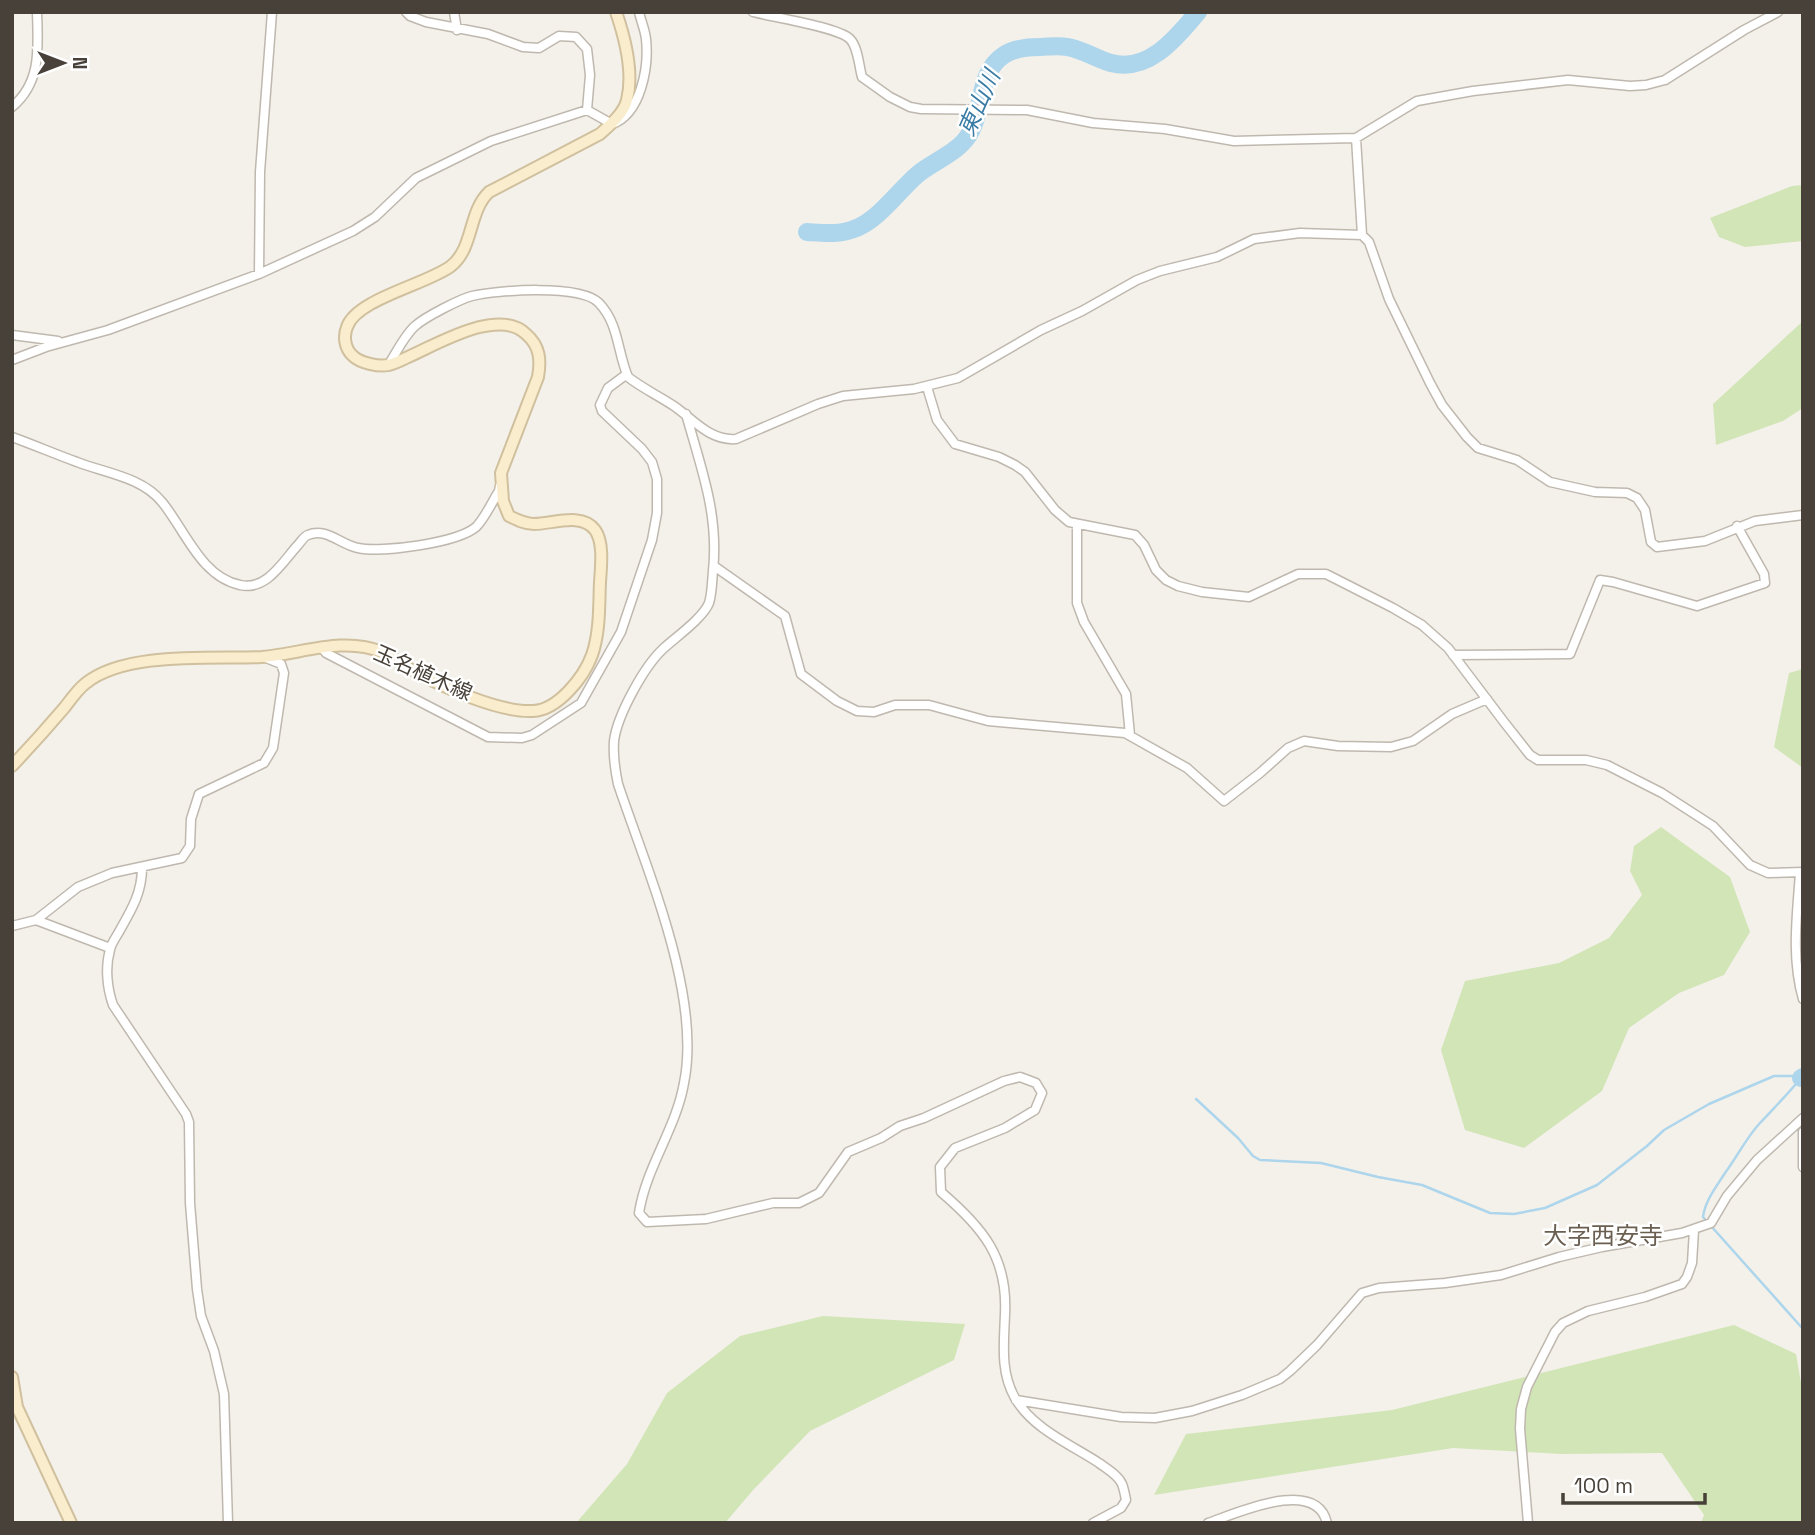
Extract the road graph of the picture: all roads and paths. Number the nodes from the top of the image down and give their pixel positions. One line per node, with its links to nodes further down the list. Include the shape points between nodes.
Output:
1 (37, 12): 11 (street, via 38,66 32,83)
2 (272, 12): 16 (street, via 260,172)
3 (406, 12): 10 (street)
4 (454, 12): 10 (street)
5 (616, 12): 13 (main road, via 627,53 628,82 627,102)
6 (639, 12): 13 (street, via 646,36 644,72 635,104 624,119)
7 (752, 12): 9 (street)
8 (1778, 12): 14 (street, via 1665,80 1630,86 1568,80 1417,101)
9 (785, 16): 14 (street, via 848,37 862,76 910,107 1027,110 1234,141)
10 (457, 30): 12 (street, via 539,48 559,36 576,37 587,49)
11 (12, 107)
12 (587, 110): 13 (street); 16 (street, via 491,141 416,178 353,232)
13 (612, 124): 20 (main road, via 489,192 480,200 462,254 450,267 367,306 347,324 344,338 350,355)
14 (1356, 138): 15 (street)
15 (1362, 235): 22 (street, via 1267,236 1217,257 1160,271 1041,330 958,378); 28 (street, via 1430,383 1478,448 1517,460 1550,482 1637,498 1651,542 1657,547 1705,541)
16 (259, 274): 18 (street)
17 (12, 335): 18 (street)
18 (65, 342): 19 (street)
19 (12, 360)
20 (388, 366): 21 (street, via 415,326 462,299 495,292 551,292 588,296 598,302 614,323); 25 (main road, 玉名植木線, via 480,326 498,323 518,327 528,335 537,345 538,377)
21 (627, 374): 23 (street); 30 (street, via 608,388 600,405 652,462 657,513 621,632 581,703 532,735 488,737)
22 (927, 387): 23 (street, via 843,396 736,439 717,437); 27 (street, via 937,420 955,443 1015,465 1055,510)
23 (685, 414): 29 (street, via 713,512)
24 (12, 437): 25 (street, via 139,485 160,499 204,562 222,578 240,585 265,581 307,535 321,532 356,548 376,549 445,540 473,529 499,491)
25 (501, 473): 30 (main road, 玉名植木線, via 509,516 533,524 584,522 599,540 597,630 591,656 571,689 555,704 535,712 506,708 452,690 362,646)
26 (1803, 514): 28 (street)
27 (1077, 524): 31 (street, via 1135,535 1166,580 1202,593 1249,597 1298,574 1326,574 1423,625); 34 (street, via 1077,603 1126,694)
28 (1737, 526): 31 (street, via 1765,583 1697,606 1600,580 1570,654)
29 (714, 566): 34 (street, via 785,616 801,674 857,711 929,705 988,721); 47 (street, via 704,612 660,652 644,674 614,741 618,784 680,979 688,1047 674,1122 642,1192 639,1213 647,1222 799,1203 818,1193 848,1152 1004,1081 1020,1077 1036,1083 1042,1093 1035,1110 955,1148 940,1167 942,1192 972,1218 992,1246 1003,1281 1004,1364)
30 (321, 647): 32 (main road, 玉名植木線)
31 (1453, 654): 33 (street)
32 (263, 657): 35 (main road, 玉名植木線, via 198,657 108,671 86,683); 36 (street, via 281,664 284,673 273,748 264,763 199,794 191,819 190,846 182,858)
33 (1487, 699): 34 (street, via 1452,714 1413,741 1391,747 1304,741 1288,748 1224,801 1187,768); 37 (street, via 1538,760 1607,765 1662,793 1713,827 1750,866 1768,873)
34 (1130, 735)
35 (12, 766)
36 (142, 868): 38 (street, via 112,873 78,887); 40 (street, via 142,885)
37 (1802, 872): 41 (street, via 1795,945)
38 (36, 920): 39 (street); 40 (street)
39 (12, 926)
40 (110, 948): 49 (street, via 113,1005 189,1122 197,1289 224,1394)
41 (1803, 999)
42 (1803, 1118): 45 (street, via 1757,1160 1711,1223)
43 (1803, 1132): 44 (street)
44 (1803, 1167)
45 (1694, 1230): 47 (street, via 1602,1247 1501,1275 1362,1293 1317,1345 1280,1378 1192,1411 1155,1418 1121,1417); 53 (street, via 1692,1263 1682,1284 1588,1311 1563,1323 1538,1361 1521,1409)
46 (12, 1377): 48 (main road, via 17,1406)
47 (1016, 1400): 50 (street, via 1037,1423 1122,1483 1126,1500 1121,1508)
48 (71, 1523)
49 (228, 1523)
50 (1093, 1523)
51 (1208, 1523): 52 (street, via 1290,1499 1310,1501)
52 (1327, 1523)
53 (1528, 1523)

